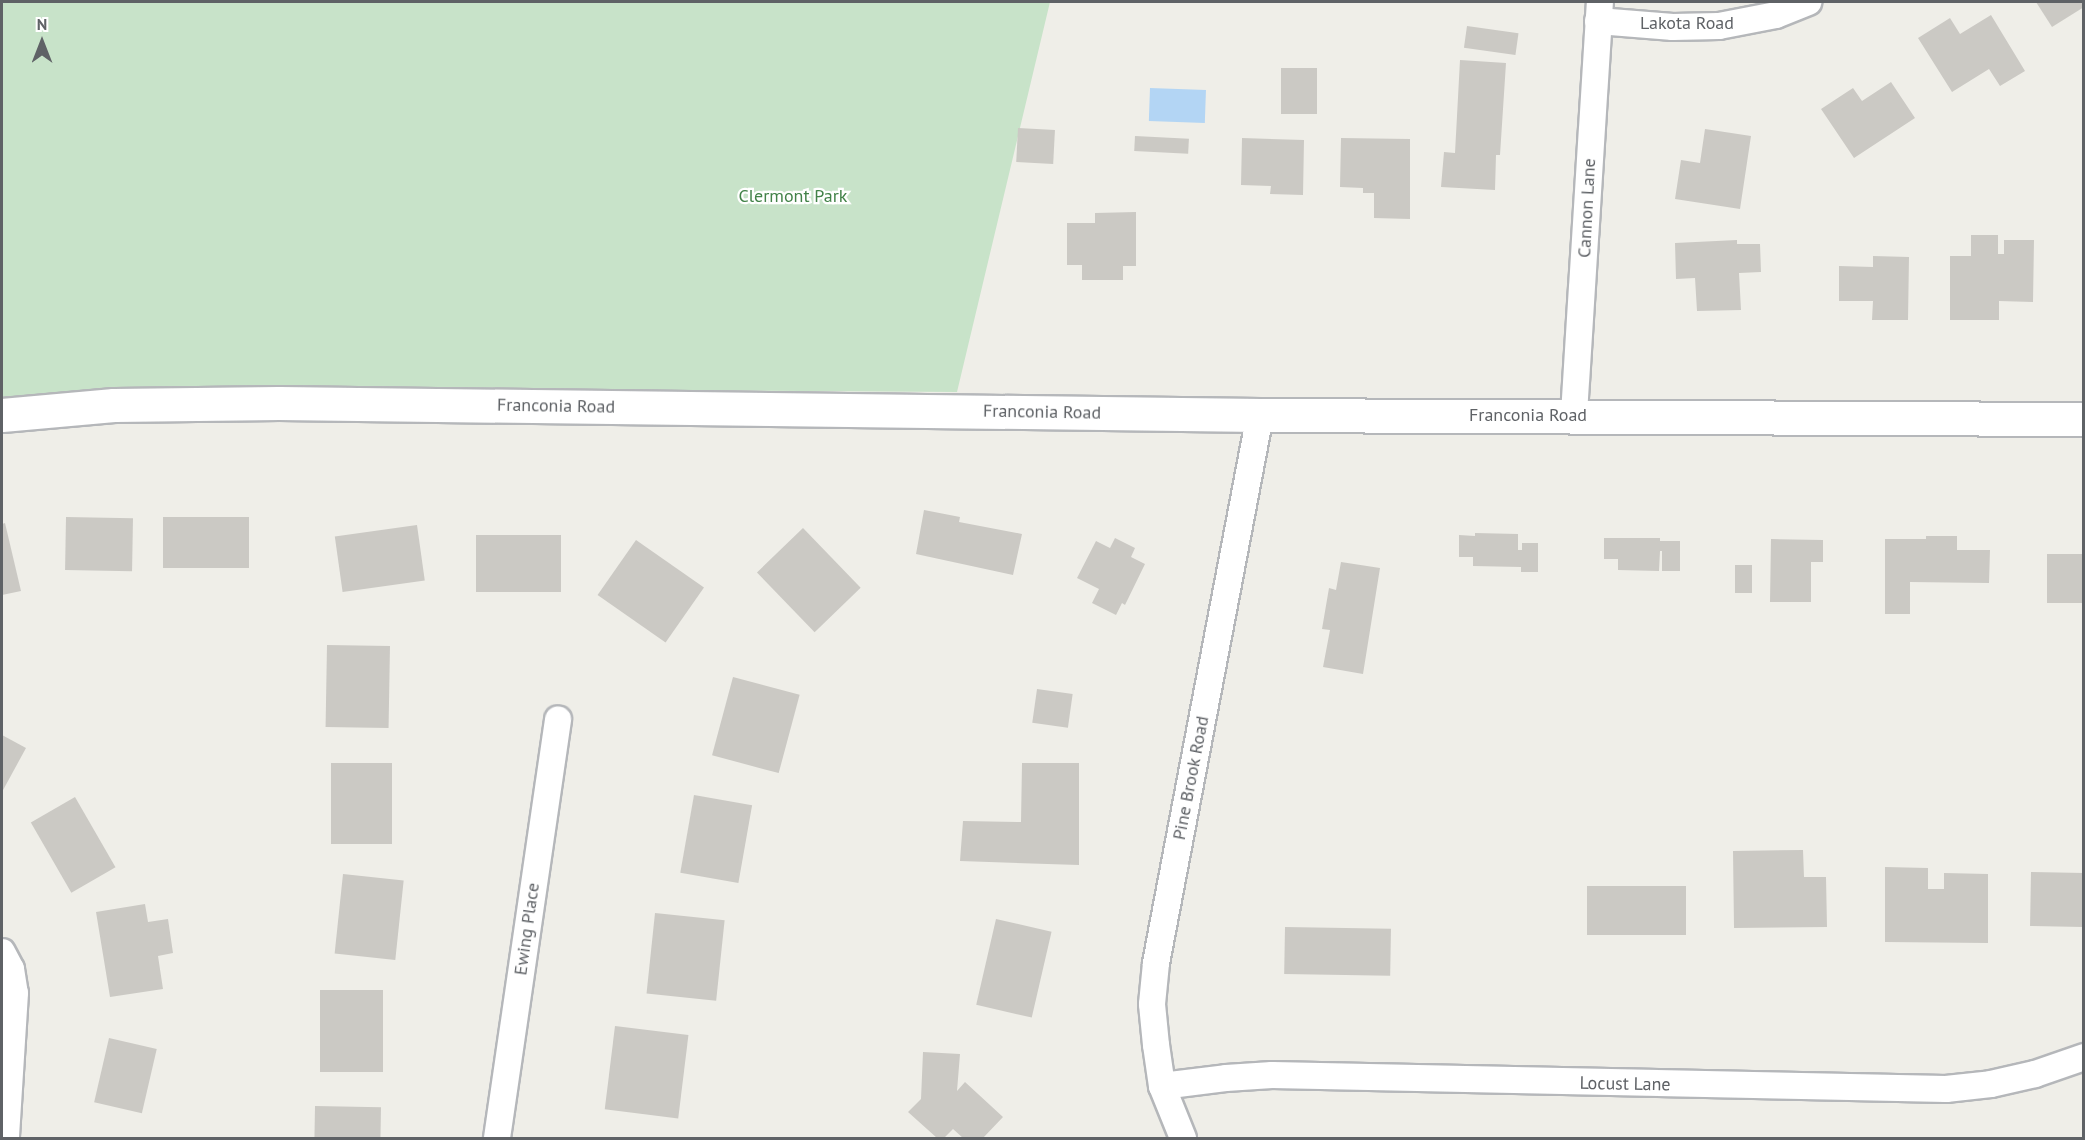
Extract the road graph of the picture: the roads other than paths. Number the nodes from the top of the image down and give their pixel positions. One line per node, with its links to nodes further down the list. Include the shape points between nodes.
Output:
1 (1808, 2): 2 (street, Lakota Road, via 1776,15 1719,26 1672,27)
2 (1599, 11): 3 (street, Cannon Lane)
3 (1574, 414): 5 (main road, Franconia Road); 6 (main road, Franconia Road)
4 (2, 415): 5 (main road, Franconia Road, via 114,405 279,403)
5 (1260, 415): 10 (street, Pine Brook Road, via 1156,963 1152,1004)
6 (2084, 419)
7 (558, 719): 12 (street, Ewing Place)
8 (2, 952): 11 (street, via 11,969 15,993)
9 (2084, 1057): 10 (street, Locust Lane, via 2035,1074 1946,1089 1272,1076)
10 (1162, 1086): 13 (street, Pine Brook Road)
11 (6, 1138)
12 (497, 1138)
13 (1183, 1138)

